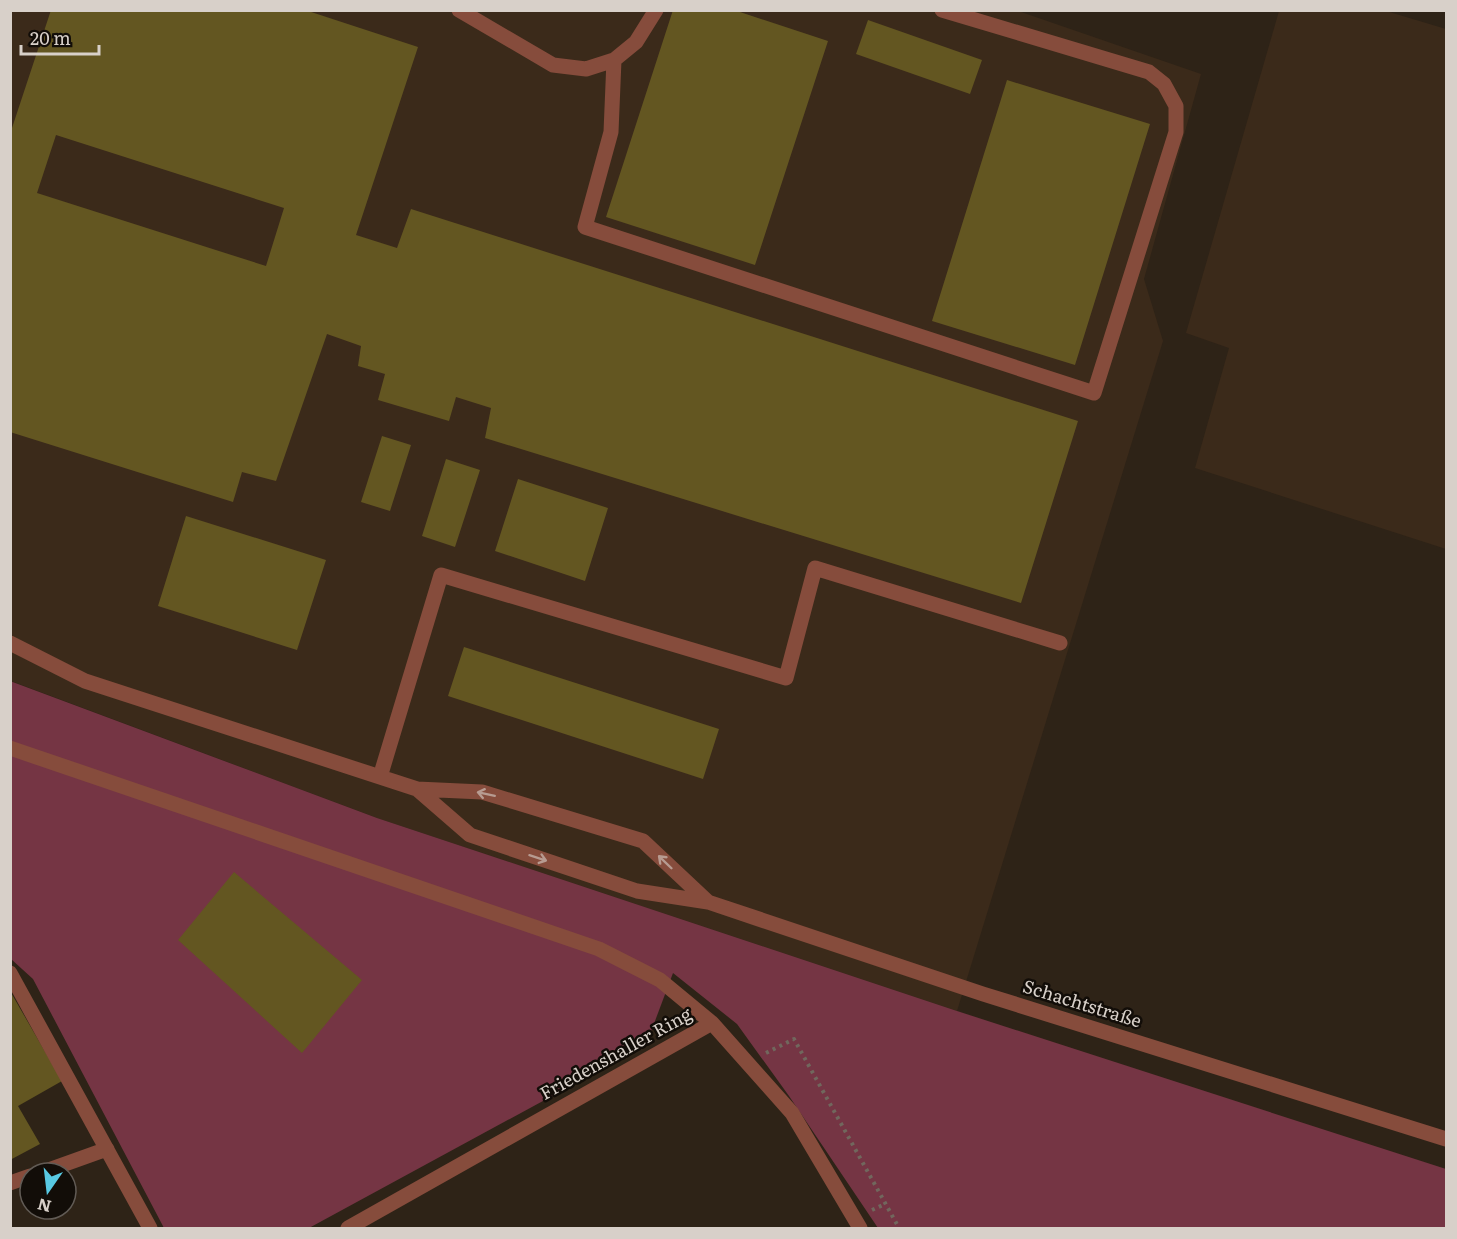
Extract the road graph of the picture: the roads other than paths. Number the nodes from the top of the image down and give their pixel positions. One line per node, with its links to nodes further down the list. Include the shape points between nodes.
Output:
1 (459, 10): 4 (street, via 553,66 586,69)
2 (656, 10): 4 (street, via 636,42)
3 (942, 10): 4 (street, via 1149,72 1164,84 1176,106 1176,132 1094,393 585,227 611,132)
4 (614, 60)
5 (10, 643): 8 (street, via 85,681)
6 (1060, 643): 8 (street, via 815,568 786,678 441,575)
7 (10, 748): 12 (street, via 599,949 660,980)
8 (380, 777): 9 (street)
9 (417, 789): 10 (street, one-way to 10, via 470,836 637,891); 10 (street, one-way to 9, via 643,841 482,792)
10 (708, 902): 13 (street, Schachtstraße, via 983,994)
11 (10, 973): 14 (street)
12 (712, 1023): 17 (street, Friedenshaller Ring); 18 (street, Friedenshaller Ring, via 792,1113)
13 (1446, 1139)
14 (107, 1149): 15 (street); 16 (street)
15 (74, 1161)
16 (150, 1228)
17 (348, 1228)
18 (860, 1228)

